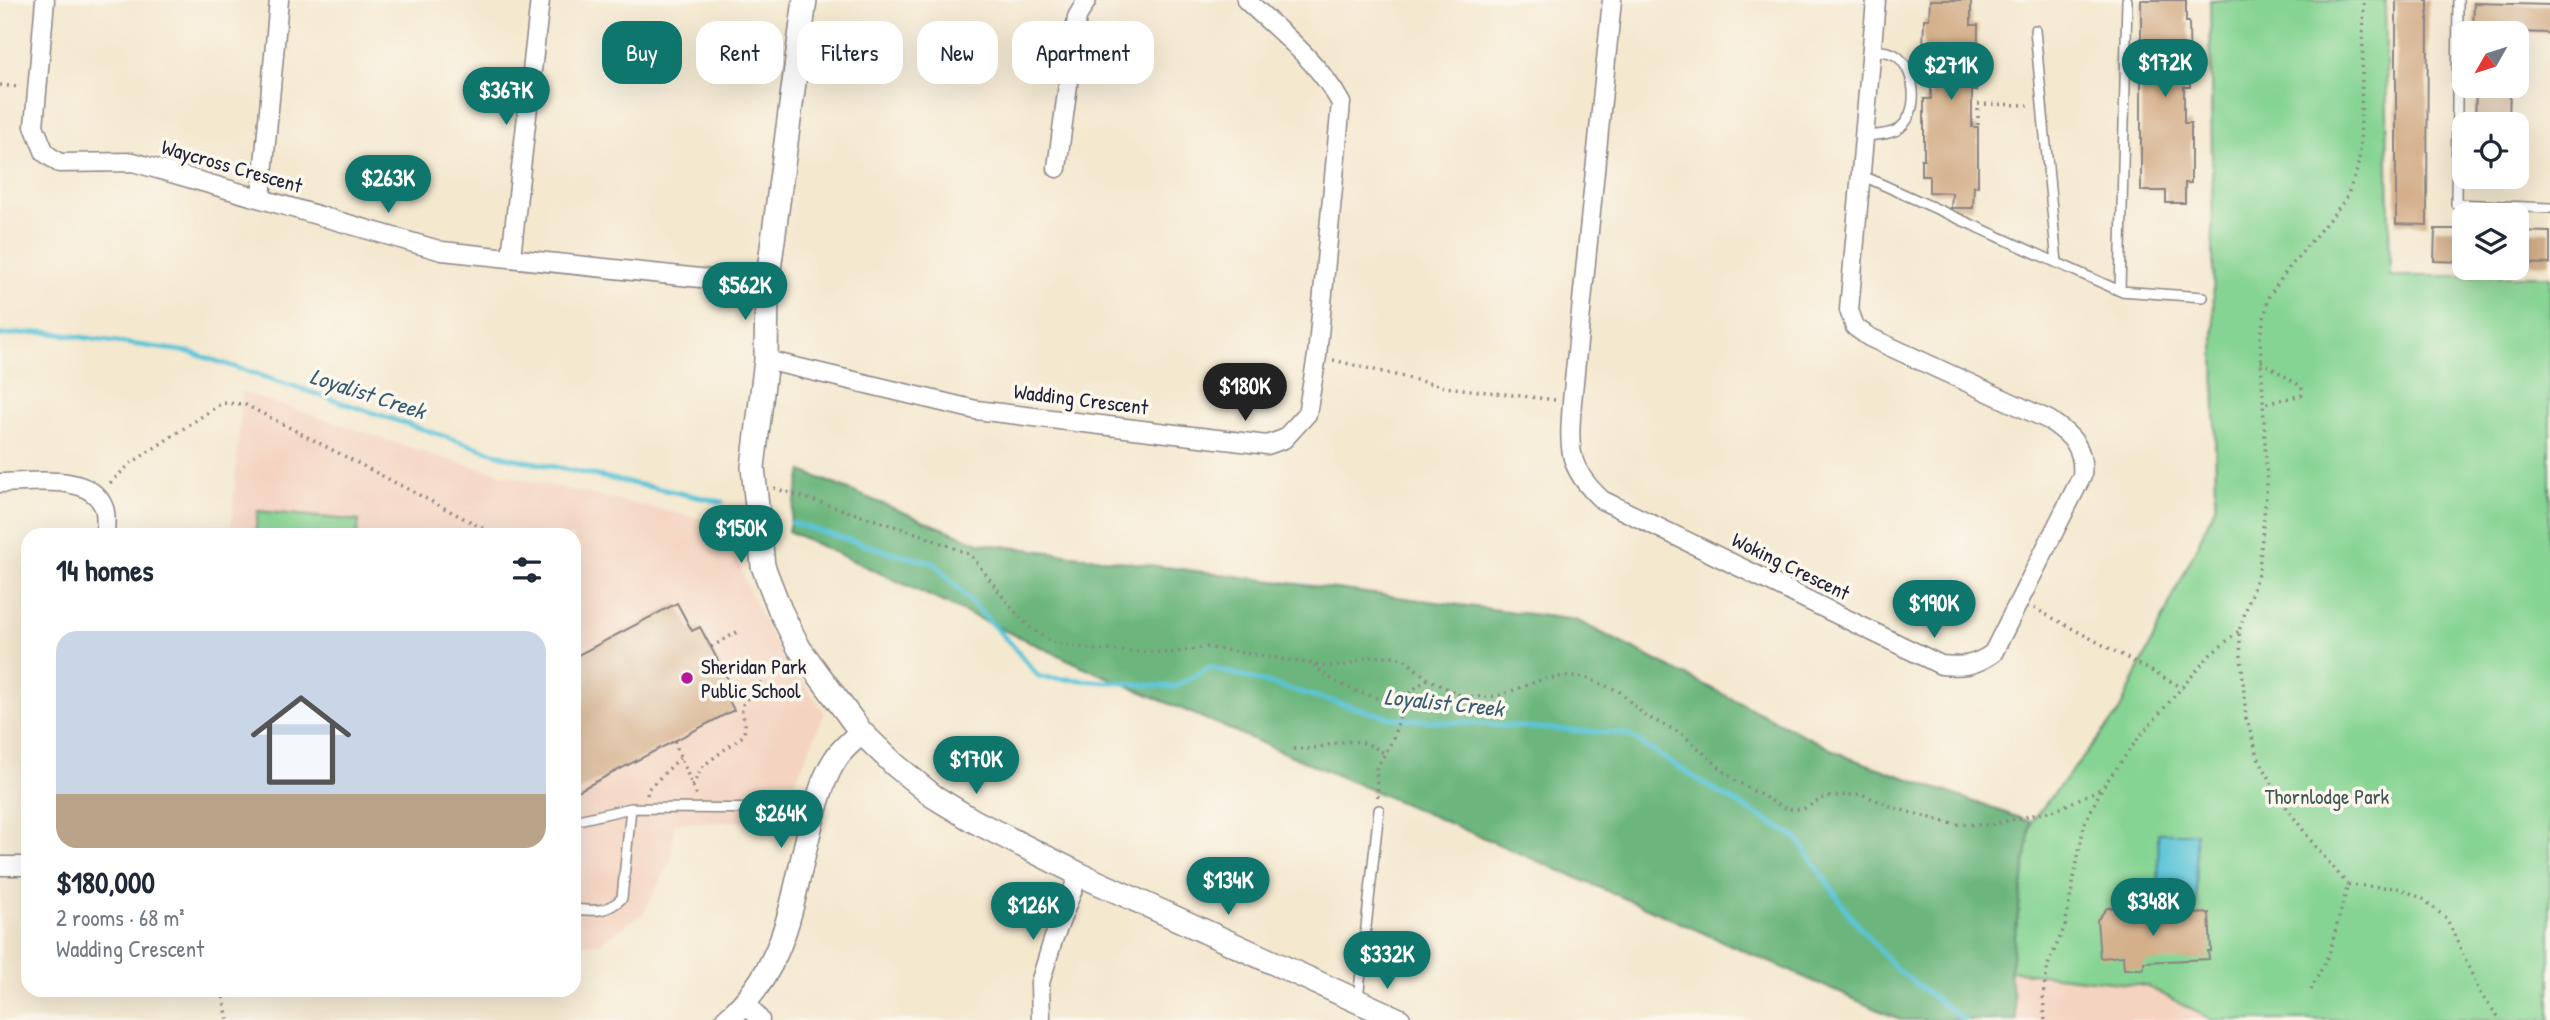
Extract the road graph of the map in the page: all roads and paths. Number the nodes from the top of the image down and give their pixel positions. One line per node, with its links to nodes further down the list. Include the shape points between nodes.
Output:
1 (45, 0): 19 (street, Waycross Crescent, via 34,126 45,153 59,163 134,162)
2 (279, 0): 19 (street)
3 (540, 0): 21 (street)
4 (805, 0): 23 (street)
5 (1087, 0): 17 (street, via 1077,17)
6 (1245, 0): 26 (street, Wadding Crescent, via 1310,59 1340,103)
7 (1612, 0): 29 (street, Woking Crescent)
8 (1876, 0): 13 (street, Woking Crescent)
9 (2127, 0): 24 (lane)
10 (2364, 0): 28 (path, via 2357,170 2346,199 2269,296 2259,336)
11 (2458, 0): 20 (lane, via 2456,204)
12 (2035, 30): 14 (lane)
13 (1872, 50): 16 (street, Woking Crescent); 16 (lane, via 1892,53 1902,62 1912,82 1912,107 1897,130)
14 (2042, 104): 15 (path, via 1978,104); 22 (lane)
15 (1978, 125)
16 (1865, 136): 18 (street, Woking Crescent)
17 (1057, 168)
18 (1861, 175): 22 (lane); 36 (street, Woking Crescent, via 1849,310 1854,327 2049,420 2071,435 2084,460 2082,476)
19 (261, 197): 21 (street, Waycross Crescent, via 442,251)
20 (2550, 208)
21 (511, 257): 23 (street, Waycross Crescent)
22 (2057, 263): 24 (lane)
23 (768, 285): 27 (street)
24 (2120, 291): 25 (lane)
25 (2203, 298)
26 (1317, 356): 27 (street, Wadding Crescent, via 1307,414 1284,439 1267,445 976,410); 29 (path, via 1445,387)
27 (766, 360): 31 (street)
28 (2261, 361): 30 (path); 30 (path, via 2302,387 2302,395)
29 (1572, 402): 36 (street, Woking Crescent, via 1569,444 1574,464 1602,500 1941,665 1979,663 1993,653)
30 (2263, 404): 38 (path, via 2267,484 2259,570)
31 (755, 481): 40 (path, via 971,555 1013,610 1052,642 1158,653 1206,647); 45 (street, via 763,566 780,610 804,656)
32 (0, 483): 33 (street, via 75,482)
33 (96, 496): 34 (street, via 104,508); 35 (path, via 130,464 222,403 244,404)
34 (104, 528)
35 (483, 528)
36 (2020, 600): 43 (path)
37 (739, 631): 39 (path)
38 (2239, 631): 43 (path, via 2210,655); 61 (path, via 2246,718 2259,759 2282,801)
39 (711, 647)
40 (1312, 663): 41 (path, via 1343,666 1367,657 1392,656 1405,660); 44 (path, via 1347,687)
41 (1427, 678): 44 (path, via 1408,693); 51 (path, via 1462,696 1483,697 1543,679 1587,678 1619,691 1645,716 1681,733 1734,779 1786,809 1803,809 1825,797 1861,794 1953,824 1989,825 2056,810)
42 (762, 681): 50 (path, via 741,707 744,735 703,766)
43 (2183, 688): 51 (path)
44 (1404, 705): 48 (path)
45 (861, 732): 55 (street, via 836,758); 60 (street, via 933,796)
46 (674, 741): 49 (path)
47 (1293, 749): 48 (path, via 1311,751 1346,740 1371,743)
48 (1385, 754): 56 (path, via 1376,769)
49 (680, 758): 50 (path); 53 (path, via 648,789)
50 (692, 786): 54 (path)
51 (2102, 788): 71 (path, via 2084,825 2065,926 2048,965)
52 (631, 808): 53 (lane); 57 (lane); 62 (lane, via 622,898 602,911)
53 (646, 808): 54 (lane)
54 (702, 808): 55 (lane)
55 (815, 809): 66 (street, via 788,924)
56 (1379, 810): 65 (lane)
57 (581, 819)
58 (0, 866): 59 (street)
59 (21, 866)
60 (1079, 874): 65 (street); 69 (street, via 1040,982)
61 (2348, 885): 63 (path, via 2329,954); 72 (path, via 2399,888 2423,899 2446,919 2481,995)
62 (581, 910)
63 (2311, 990)
64 (223, 997): 67 (path)
65 (1356, 1011): 70 (street)
66 (753, 1012): 68 (street)
67 (228, 1020)
68 (727, 1020)
69 (1041, 1020)
70 (1399, 1020)
71 (2045, 1020)
72 (2501, 1020)

